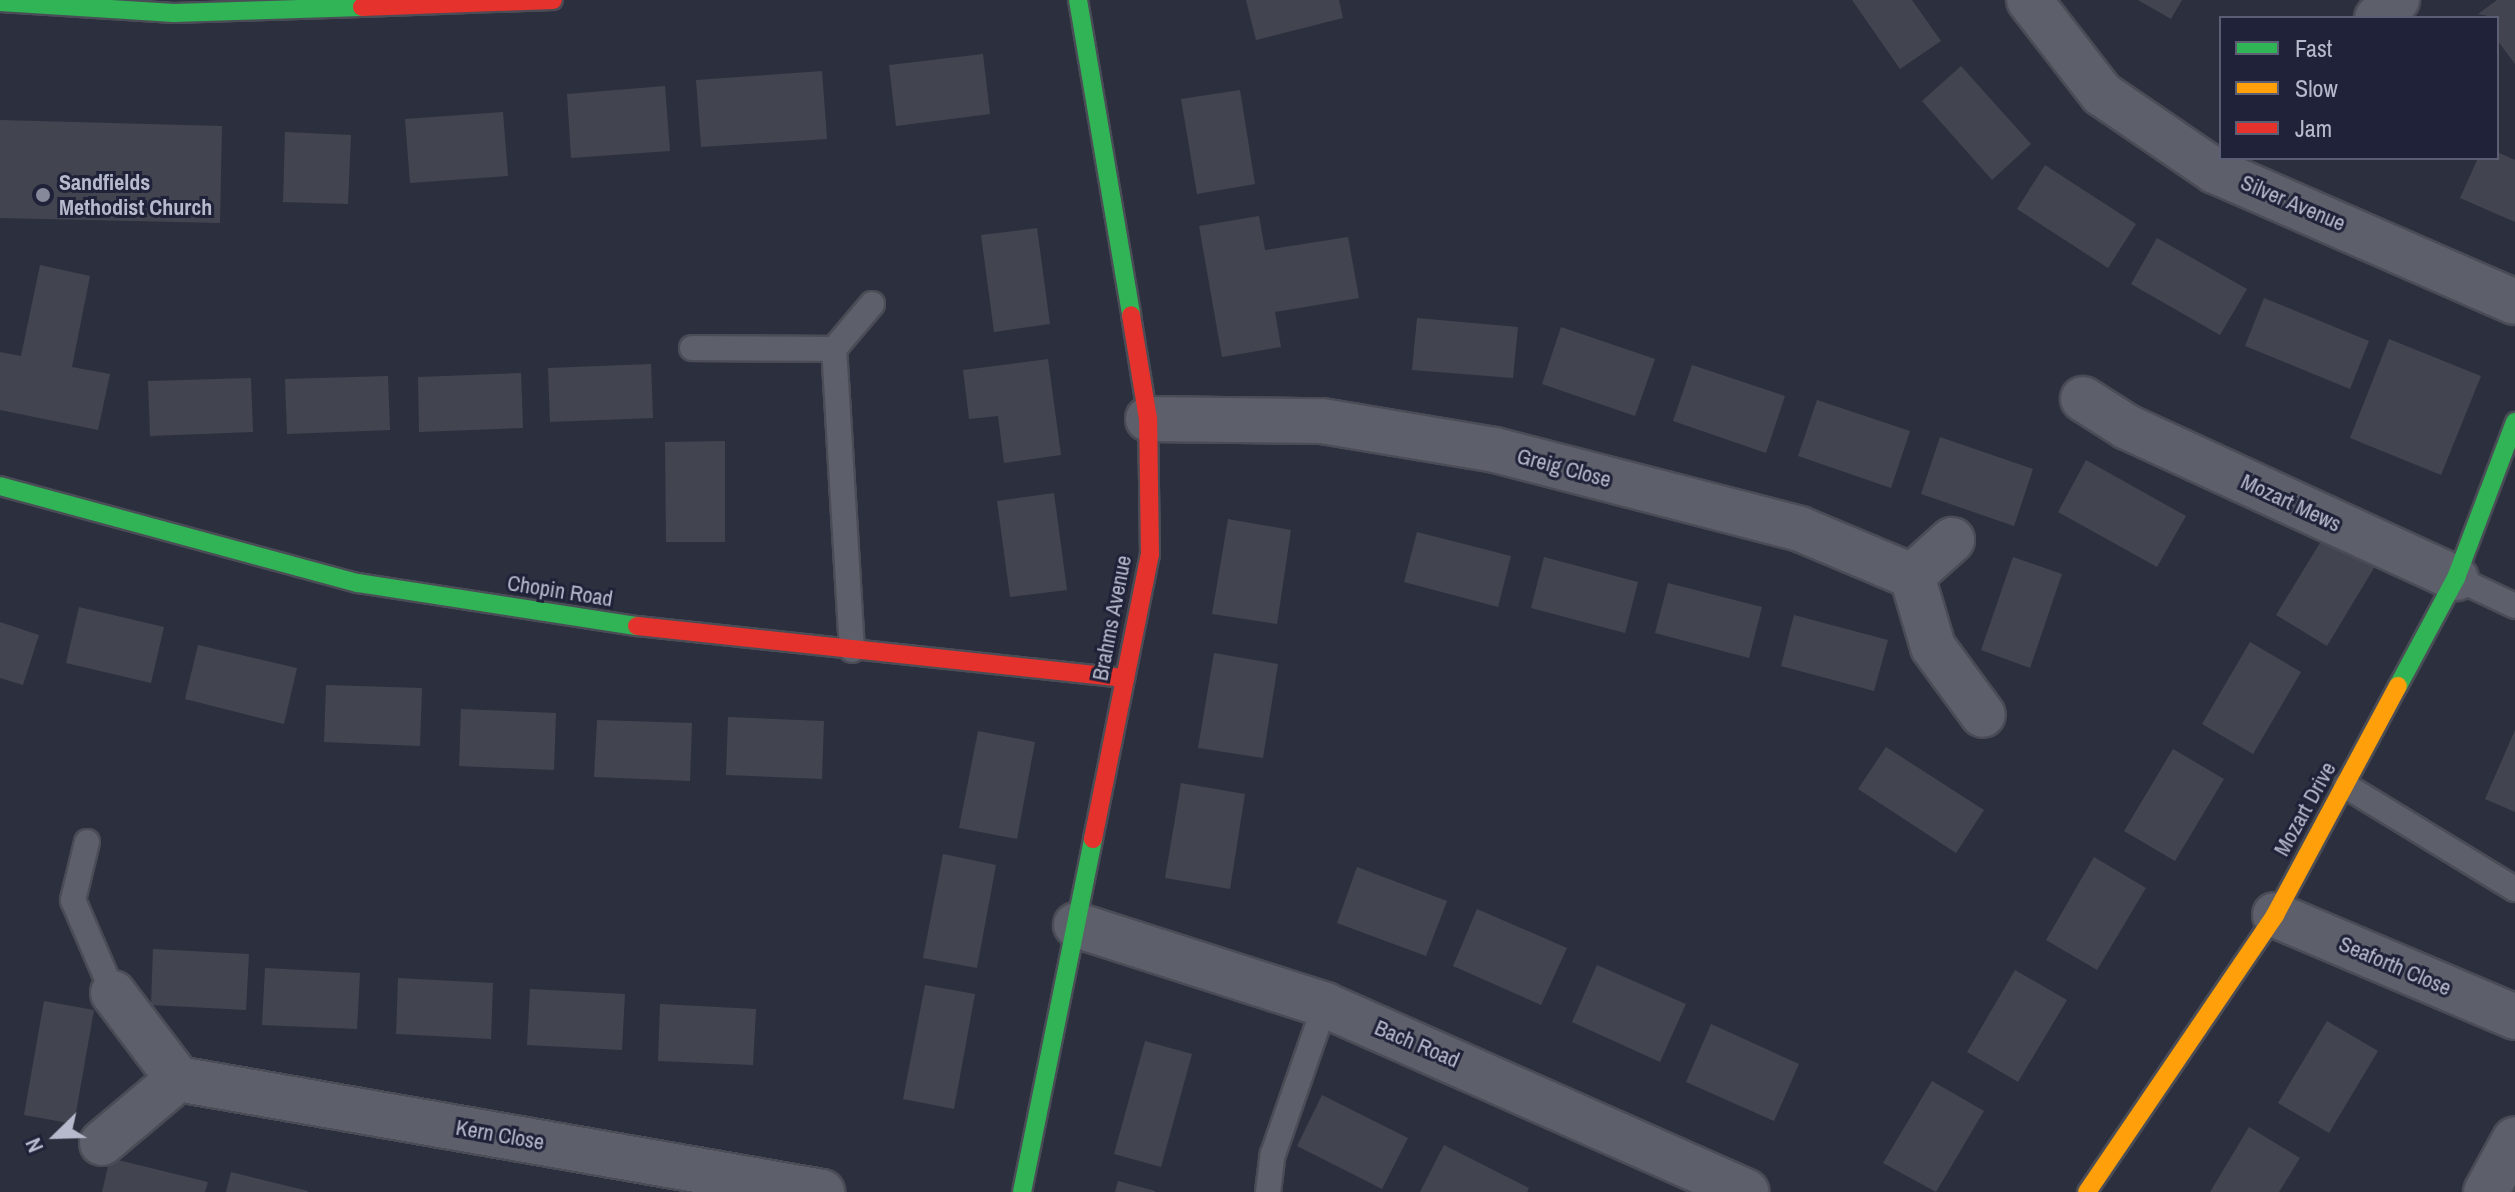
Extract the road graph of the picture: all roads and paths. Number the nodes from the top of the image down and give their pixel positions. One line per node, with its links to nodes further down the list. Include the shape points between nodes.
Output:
1 (553, 0): 5 (street, via 174,13)
2 (1078, 0): 13 (street, Brahms Avenue)
3 (2029, 0): 7 (street, Silver Avenue, via 2102,94)
4 (2397, 0): 6 (street)
5 (0, 2)
6 (2379, 16)
7 (2222, 164): 8 (street, Silver Avenue)
8 (2515, 302)
9 (872, 304): 11 (lane)
10 (692, 348): 11 (lane)
11 (834, 349): 20 (lane)
12 (2083, 399): 18 (street, Mozart Mews, via 2120,444)
13 (1148, 419): 17 (street, Greig Close, via 1322,421 1495,450 1800,529); 21 (street, Brahms Avenue, via 1150,555)
14 (2515, 422): 18 (street, Mozart Drive)
15 (0, 486): 20 (street, Chopin Road, via 358,583 600,622)
16 (1952, 540): 17 (street)
17 (1912, 576): 22 (street, via 1933,647)
18 (2456, 578): 19 (lane); 23 (street, Mozart Drive)
19 (2515, 606)
20 (852, 650): 21 (street, Chopin Road)
21 (1125, 678): 27 (street, Brahms Avenue)
22 (1983, 715)
23 (2346, 786): 25 (lane); 26 (street, Mozart Drive)
24 (87, 842): 28 (lane, via 73,900)
25 (2515, 889)
26 (2275, 915): 30 (street, Seaforth Close); 38 (street, Mozart Drive)
27 (1076, 925): 29 (street, Bach Road); 35 (street, Brahms Avenue)
28 (113, 993): 31 (street)
29 (1325, 1005): 36 (lane, via 1273,1154); 37 (street, Bach Road)
30 (2515, 1017)
31 (178, 1079): 33 (street); 34 (street, Kern Close)
32 (2515, 1139): 39 (street)
33 (102, 1143)
34 (822, 1192)
35 (1022, 1192)
36 (1268, 1192)
37 (1746, 1192)
38 (2087, 1192)
39 (2486, 1192)

